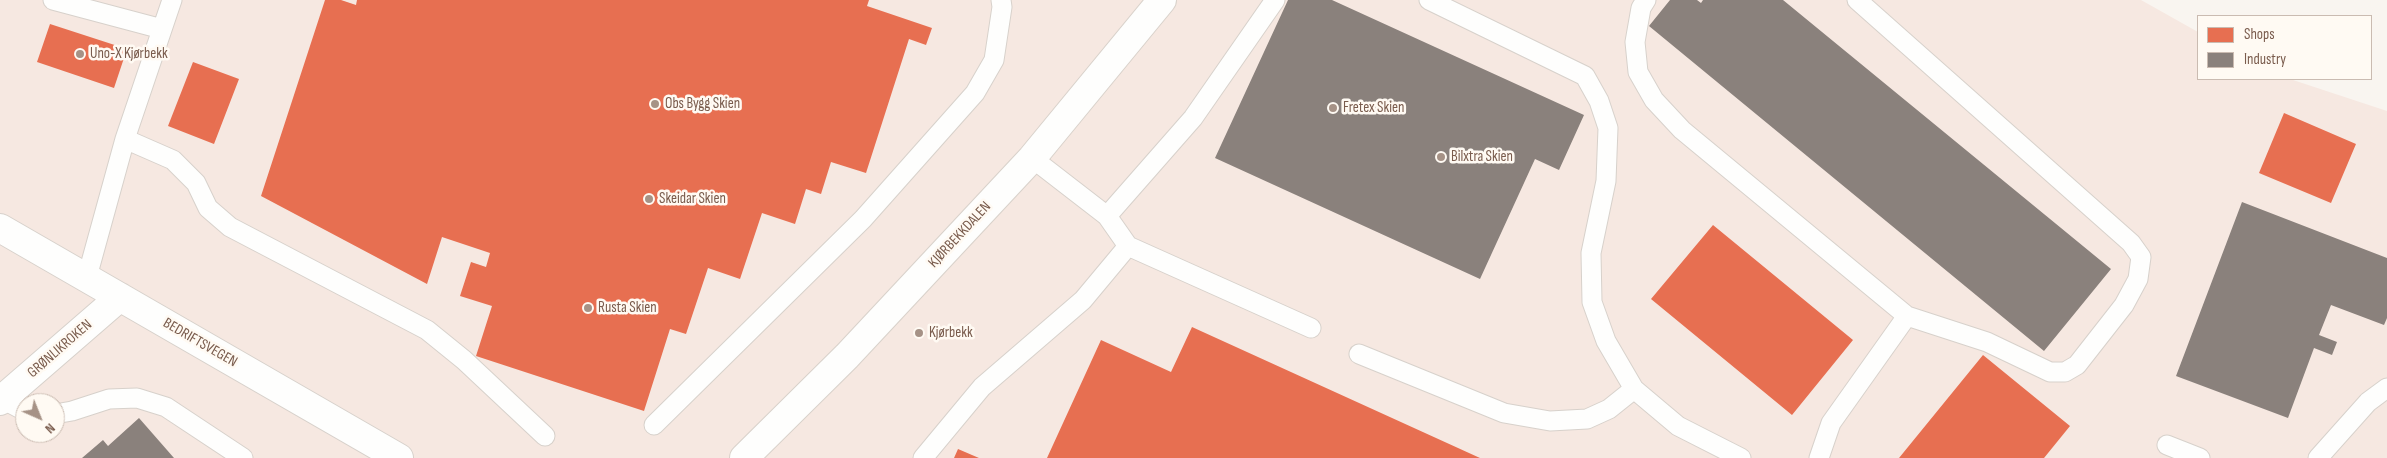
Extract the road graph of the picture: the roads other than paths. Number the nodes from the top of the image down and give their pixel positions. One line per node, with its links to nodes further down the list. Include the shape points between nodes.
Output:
1 (53, 0): 9 (lane)
2 (172, 0): 9 (lane)
3 (1001, 0): 24 (lane, via 994,60 975,93 863,219)
4 (1162, 0): 11 (street, KJØRBEKKDALEN)
5 (1275, 0): 12 (lane, via 1193,118)
6 (1429, 0): 21 (lane, via 1585,76 1599,101 1608,128 1606,181 1591,253 1592,302 1606,342)
7 (1646, 0): 17 (lane, via 1641,8 1634,42 1638,72 1654,100 1682,130)
8 (1857, 0): 17 (lane, via 2131,243 2141,257 2138,279 2124,305 2077,365 2065,372 2050,372 1987,342)
9 (162, 29): 10 (lane)
10 (125, 139): 15 (lane); 25 (lane, via 172,160 196,183 208,208 230,227 427,330)
11 (1032, 158): 12 (lane); 29 (street, KJØRBEKKDALEN, via 847,356)
12 (1107, 216): 14 (lane)
13 (0, 228): 15 (street, BEDRIFTSVEGEN)
14 (1128, 246): 18 (lane); 30 (lane, via 1083,300 982,387)
15 (87, 276): 16 (street, BEDRIFTSVEGEN)
16 (120, 297): 22 (street, GRØNLIKROKEN); 28 (street, BEDRIFTSVEGEN)
17 (1907, 316): 32 (lane, via 1832,424)
18 (1311, 328)
19 (1359, 354): 21 (lane, via 1504,413 1550,421 1586,419 1609,409)
20 (2387, 388): 34 (lane, via 2368,402)
21 (1634, 389): 31 (lane, via 1678,426)
22 (9, 404)
23 (65, 412): 27 (lane, via 109,399 137,398 166,407)
24 (654, 425)
25 (545, 436)
26 (2167, 445): 33 (lane)
27 (243, 458)
28 (399, 458)
29 (744, 458)
30 (923, 458)
31 (1741, 458)
32 (1819, 458)
33 (2200, 458)
34 (2318, 458)

